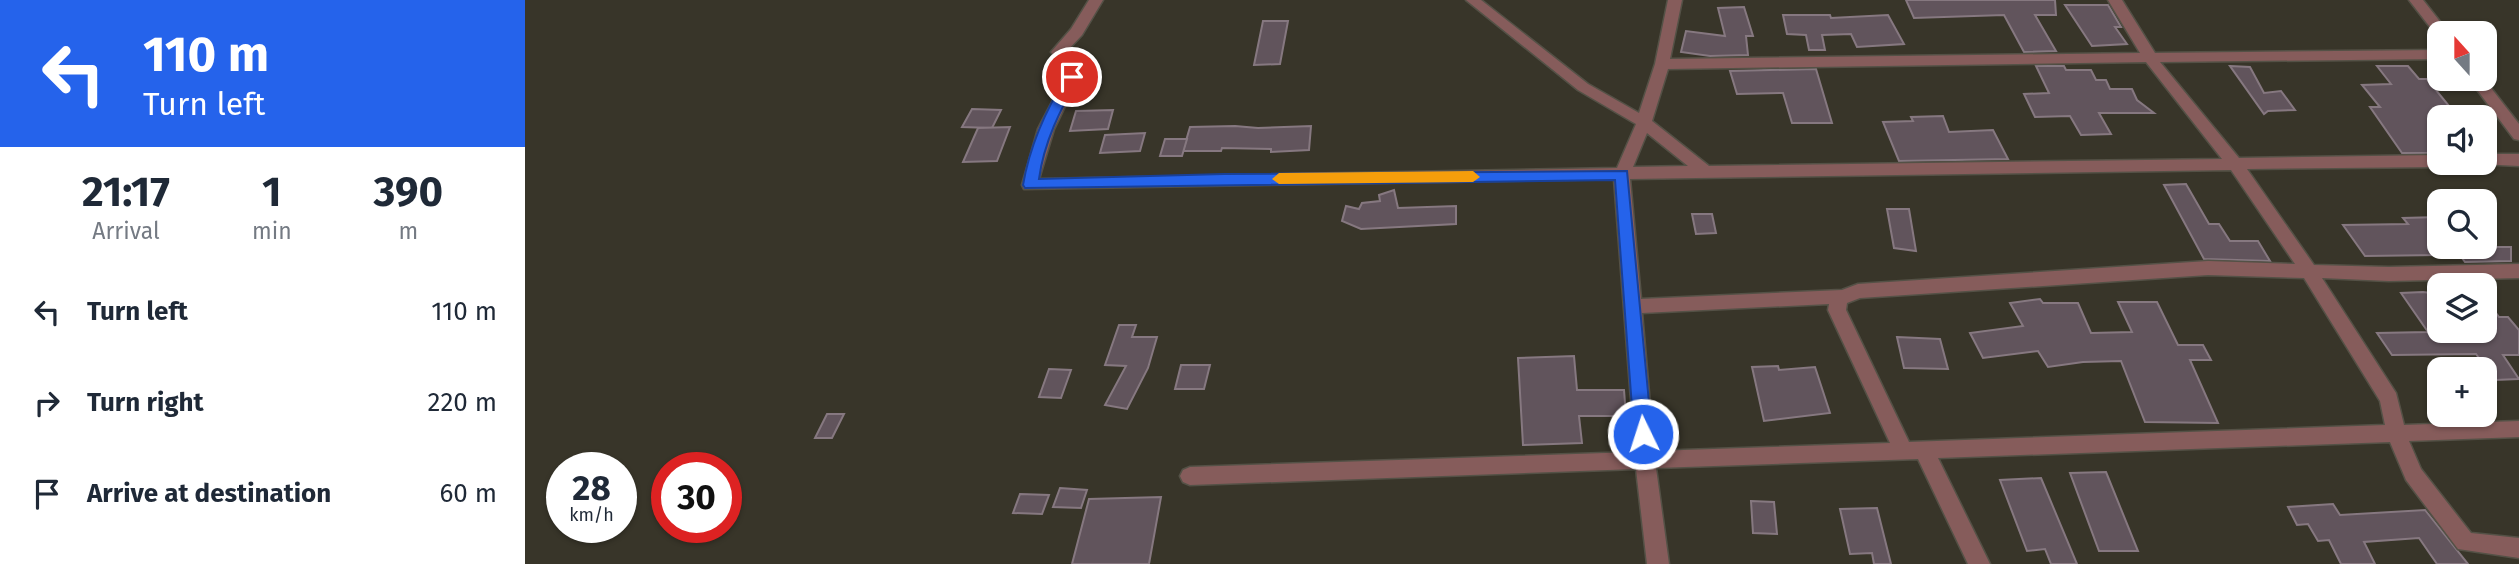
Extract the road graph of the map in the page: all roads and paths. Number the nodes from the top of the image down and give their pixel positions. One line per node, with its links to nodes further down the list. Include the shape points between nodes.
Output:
1 (1096, 0): 18 (street, via 1077,32 1058,52 1072,77 1052,113 1030,185)
2 (1473, 0): 11 (street, via 1583,87)
3 (1675, 0): 9 (street)
4 (2115, 0): 8 (street)
5 (2416, 0): 6 (street)
6 (2433, 21)
7 (2427, 54): 8 (street)
8 (2151, 58): 9 (street); 16 (street)
9 (1662, 64): 11 (street)
10 (2485, 91): 12 (street)
11 (1644, 122): 17 (street); 18 (street)
12 (2519, 135)
13 (2497, 160): 14 (street)
14 (2519, 160)
15 (2427, 161): 16 (street)
16 (2235, 164): 17 (street); 19 (street)
17 (1707, 173): 18 (street)
18 (1622, 175): 22 (street)
19 (2308, 270): 20 (street, via 2389,274); 21 (street, via 2208,268 1858,291); 24 (street, via 2389,399)
20 (2519, 271)
21 (1843, 297): 22 (street); 25 (street, via 1838,299 1837,310)
22 (1632, 306): 27 (street)
23 (2519, 429): 24 (street)
24 (2396, 433): 26 (street); 29 (street, via 2413,474 2465,542)
25 (1903, 450): 26 (street); 27 (street)
26 (1924, 450): 31 (street)
27 (1645, 459): 28 (street); 30 (street)
28 (1190, 476)
29 (2519, 548)
30 (1658, 564)
31 (1979, 564)

